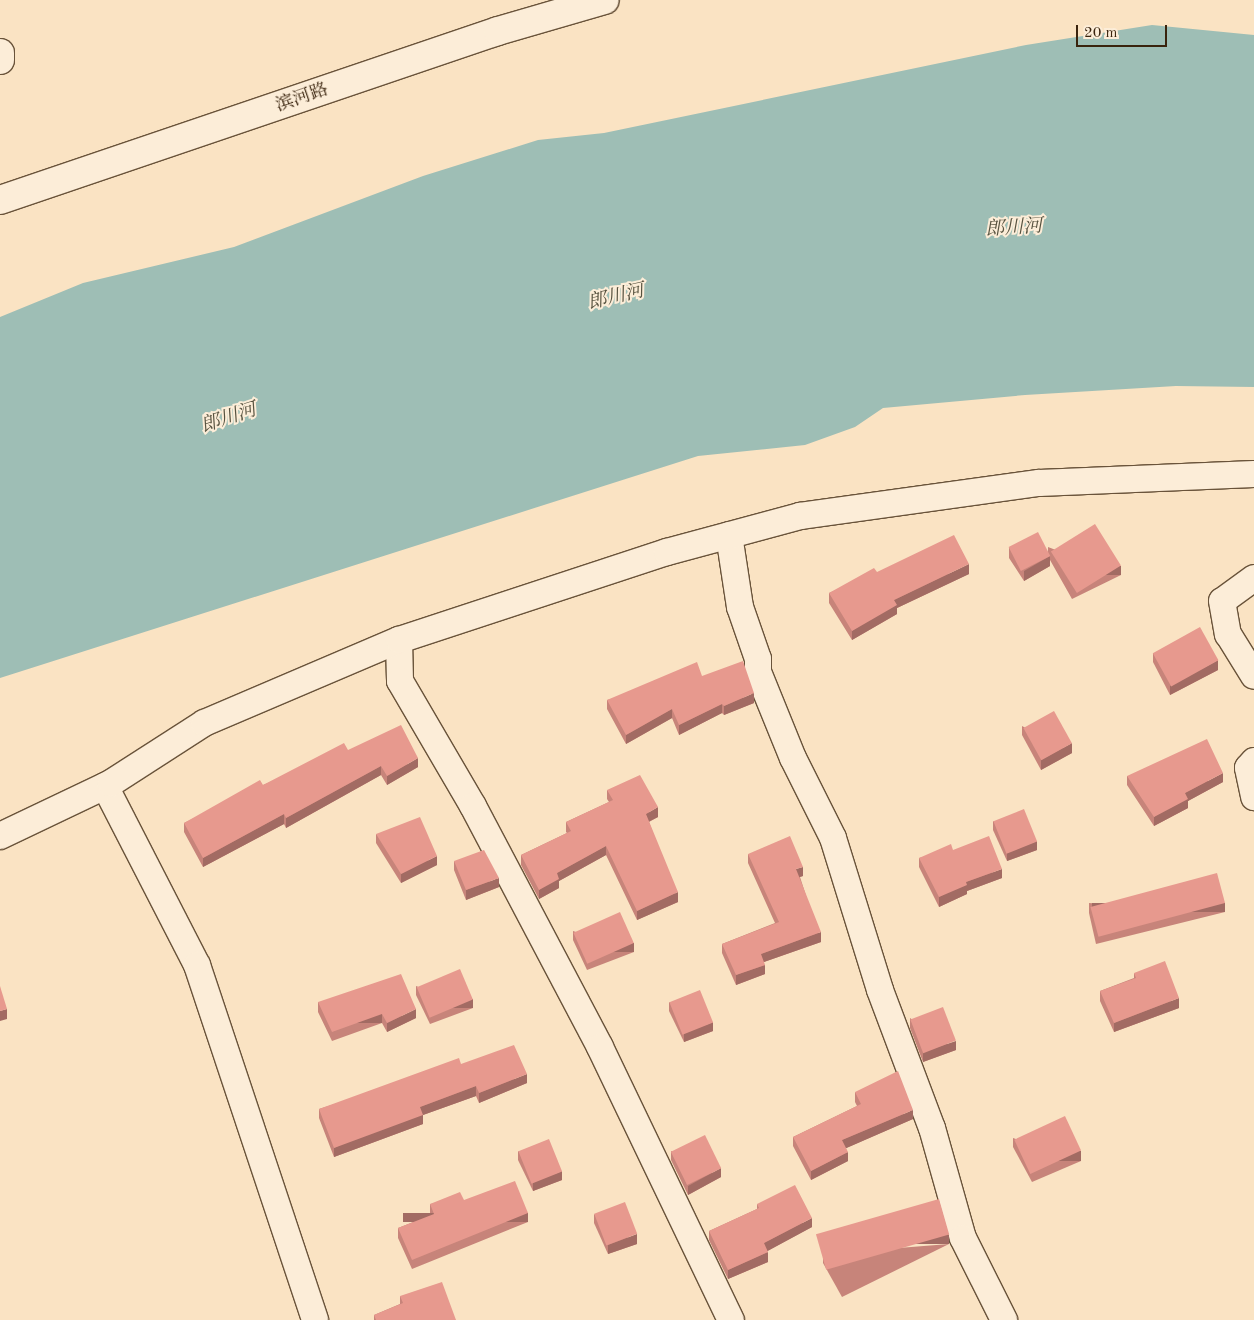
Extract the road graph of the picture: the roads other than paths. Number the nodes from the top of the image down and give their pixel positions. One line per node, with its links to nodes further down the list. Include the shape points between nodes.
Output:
1 (605, 0): 4 (street, 滨河路, via 498,32)
2 (0, 53): 3 (street)
3 (0, 60)
4 (0, 200)
5 (1254, 474): 6 (street, via 1039,483 800,516)
6 (729, 535): 8 (street); 16 (street, via 740,607 758,659 758,672 794,758 833,838 880,990 932,1128 963,1238)
7 (1254, 578): 9 (street, via 1222,601 1228,634)
8 (399, 640): 11 (street, via 204,723); 15 (street, via 400,681 473,806 600,1047)
9 (1254, 676)
10 (1254, 761): 12 (street, via 1248,768)
11 (105, 786): 13 (street); 14 (street, via 197,965 281,1227)
12 (1254, 797)
13 (0, 836)
14 (315, 1320)
15 (731, 1320)
16 (1004, 1320)

